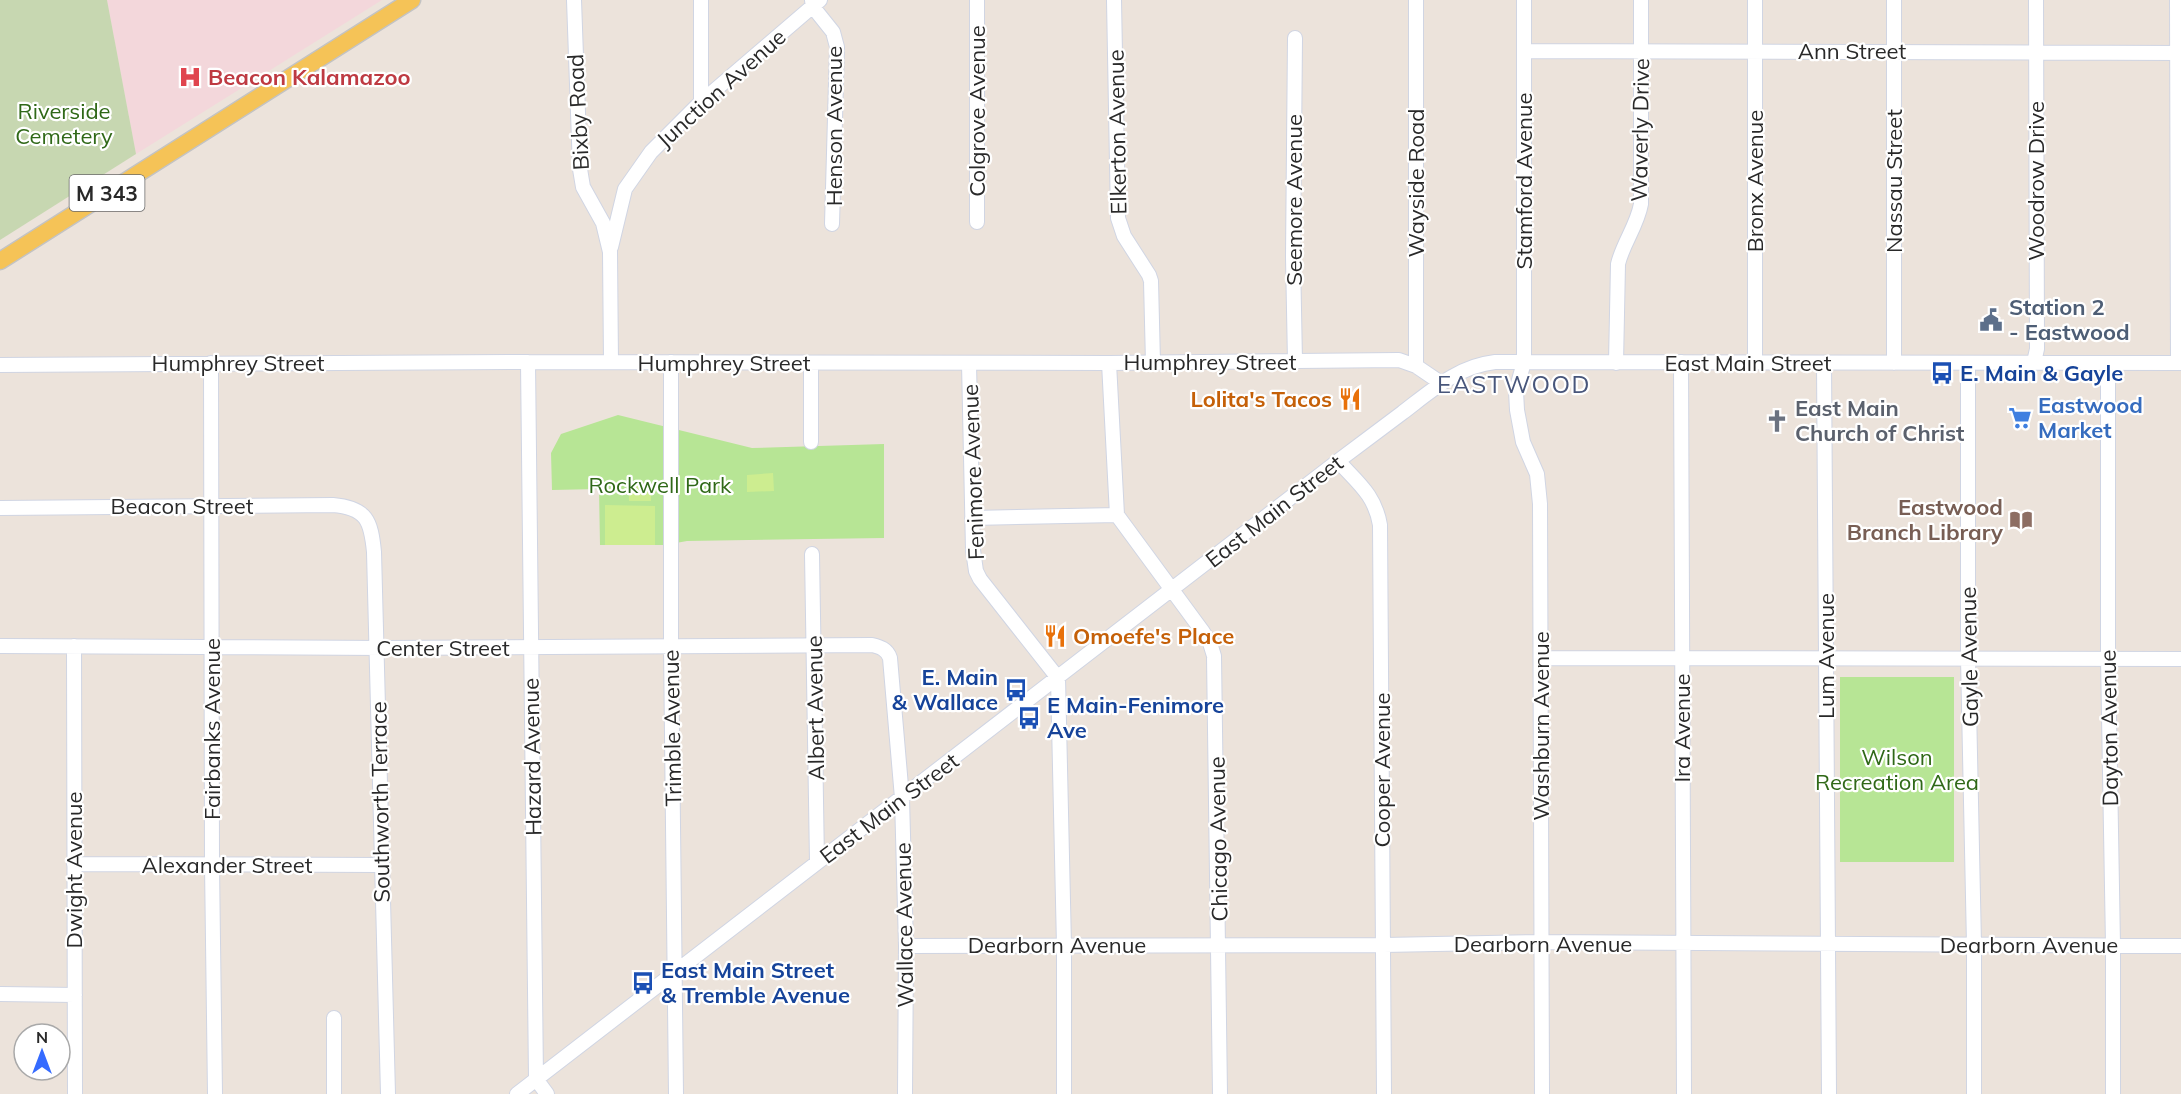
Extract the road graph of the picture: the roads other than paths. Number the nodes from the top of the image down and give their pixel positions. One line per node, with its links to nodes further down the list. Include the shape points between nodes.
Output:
1 (412, 0): 25 (main road, M 343)
2 (574, 0): 24 (street, Bixby Road, via 580,169 583,187 603,223)
3 (700, 0): 21 (street)
4 (977, 0): 22 (street, Colgrove Avenue)
5 (1114, 0): 37 (street, Elkerton Avenue, via 1118,218 1124,237 1151,281)
6 (1416, 0): 46 (street, Wayside Road)
7 (1524, 0): 15 (street, Stamford Avenue)
8 (1641, 0): 16 (street, Waverly Drive)
9 (1755, 0): 17 (street, Bronx Avenue)
10 (1894, 0): 18 (street, Nassau Street)
11 (2036, 0): 19 (street, Woodrow Drive)
12 (2177, 0): 20 (street)
13 (815, 2): 21 (street, Junction Avenue); 23 (street, Henson Avenue, via 830,25 837,47)
14 (1295, 38): 29 (street, Seemore Avenue)
15 (1524, 51): 16 (street, Ann Street); 30 (street, Stamford Avenue)
16 (1641, 51): 17 (street, Ann Street); 38 (street, Waverly Drive, via 1641,204 1618,264)
17 (1755, 51): 18 (street, Ann Street); 39 (street, Bronx Avenue)
18 (1895, 51): 19 (street, Ann Street); 41 (street, Nassau Street)
19 (2036, 52): 20 (street, Ann Street); 32 (street, Woodrow Drive)
20 (2179, 54): 44 (street)
21 (701, 102): 24 (street, Junction Avenue, via 651,152 625,189)
22 (977, 222)
23 (832, 224)
24 (610, 252): 27 (street, Bixby Road)
25 (0, 261)
26 (528, 362): 27 (street, Humphrey Street); 33 (street, Humphrey Street); 62 (street, Hazard Avenue)
27 (611, 362): 28 (street, Humphrey Street)
28 (671, 362): 34 (street, Humphrey Street); 60 (street, Trimble Avenue)
29 (1295, 362): 37 (street, Humphrey Street); 46 (street, Humphrey Street, via 1399,360)
30 (1524, 362): 38 (street, East Main Street); 47 (street, East Main Street, via 1485,363); 65 (street, Washburn Avenue, via 1516,391 1517,410 1523,442 1537,474 1539,494)
31 (1681, 362): 38 (street, East Main Street); 39 (street, East Main Street); 68 (street, Ira Avenue)
32 (2034, 362): 42 (street, East Main Street); 43 (street, East Main Street)
33 (211, 363): 45 (street, Humphrey Street); 50 (street, Fairbanks Avenue)
34 (811, 363): 35 (street, Humphrey Street); 48 (street)
35 (969, 363): 36 (street, Humphrey Street); 54 (street, Fenimore Avenue)
36 (1109, 363): 37 (street, Humphrey Street); 53 (street)
37 (1153, 363)
38 (1616, 363)
39 (1755, 363): 40 (street, East Main Street)
40 (1824, 363): 41 (street, East Main Street); 69 (street, Lum Avenue)
41 (1894, 363): 42 (street, East Main Street)
42 (1968, 363): 66 (street, Gayle Avenue)
43 (2108, 363): 44 (street, East Main Street); 67 (street, Dayton Avenue)
44 (2180, 363)
45 (0, 365)
46 (1416, 366): 47 (street, Humphrey Street)
47 (1441, 383): 49 (street, East Main Street)
48 (811, 442)
49 (1338, 461): 56 (street, East Main Street); 80 (street, Cooper Avenue, via 1369,493 1380,525)
50 (212, 506): 51 (street, Beacon Street); 52 (street, Beacon Street, via 333,505 356,508); 61 (street, Fairbanks Avenue)
51 (0, 508)
52 (362, 513): 63 (street, Southworth Terrace, via 372,536)
53 (1117, 515): 54 (street); 56 (street, Chicago Avenue)
54 (972, 518): 71 (street, Fenimore Avenue, via 973,550 980,579)
55 (812, 554): 57 (street, Albert Avenue)
56 (1172, 589): 71 (street, East Main Street); 79 (street, Chicago Avenue, via 1214,656)
57 (814, 645): 60 (street, Center Street); 64 (street, Center Street, via 872,645); 73 (street, Albert Avenue)
58 (0, 646): 59 (street, Center Street)
59 (74, 646): 61 (street, Center Street); 74 (street, Dwight Avenue)
60 (671, 646): 62 (street, Center Street); 87 (street, Trimble Avenue)
61 (211, 647): 63 (street, Center Street); 75 (street, Fairbanks Avenue)
62 (531, 647): 63 (street, Center Street); 91 (street, Hazard Avenue)
63 (377, 648): 76 (street, Southworth Terrace)
64 (885, 650): 72 (street, Wallace Avenue, via 890,658)
65 (1541, 658): 68 (street); 77 (street, Washburn Avenue)
66 (1968, 658): 67 (street); 69 (street); 82 (street, Gayle Avenue)
67 (2108, 658): 70 (street); 83 (street, Dayton Avenue)
68 (1682, 659): 69 (street); 78 (street, Ira Avenue)
69 (1827, 659): 81 (street, Lum Avenue)
70 (2181, 659)
71 (1058, 678): 72 (street, East Main Street); 85 (street)
72 (902, 798): 73 (street, East Main Street); 84 (street, Wallace Avenue)
73 (817, 862): 87 (street, East Main Street)
74 (74, 864): 75 (street, Alexander Street); 89 (street, Dwight Avenue)
75 (212, 865): 76 (street, Alexander Street); 93 (street, Fairbanks Avenue)
76 (380, 865): 95 (street, Southworth Terrace)
77 (1541, 942): 78 (street, Dearborn Avenue); 80 (street, Dearborn Avenue); 103 (street, Washburn Avenue)
78 (1682, 944): 81 (street, Dearborn Avenue); 104 (street, Ira Avenue)
79 (1219, 945): 80 (street, Dearborn Avenue); 85 (street, Dearborn Avenue); 101 (street, Chicago Avenue)
80 (1384, 945): 102 (street, Cooper Avenue)
81 (1828, 945): 82 (street, Dearborn Avenue); 105 (street, Lum Avenue)
82 (1974, 945): 83 (street, Dearborn Avenue); 106 (street, Gayle Avenue)
83 (2113, 945): 86 (street, Dearborn Avenue); 107 (street, Dayton Avenue)
84 (906, 946): 85 (street, Dearborn Avenue); 99 (street, Wallace Avenue)
85 (1064, 946): 100 (street)
86 (2181, 946)
87 (675, 972): 91 (street, East Main Street); 98 (street, Trimble Avenue)
88 (0, 994): 89 (street)
89 (75, 995): 92 (street, Dwight Avenue)
90 (334, 1018): 94 (street)
91 (536, 1079): 96 (street, East Main Street); 97 (street)
92 (75, 1094)
93 (215, 1094)
94 (334, 1094)
95 (388, 1094)
96 (517, 1094)
97 (547, 1094)
98 (676, 1094)
99 (905, 1094)
100 (1064, 1094)
101 (1220, 1094)
102 (1384, 1094)
103 (1542, 1094)
104 (1684, 1094)
105 (1829, 1094)
106 (1974, 1094)
107 (2113, 1094)

